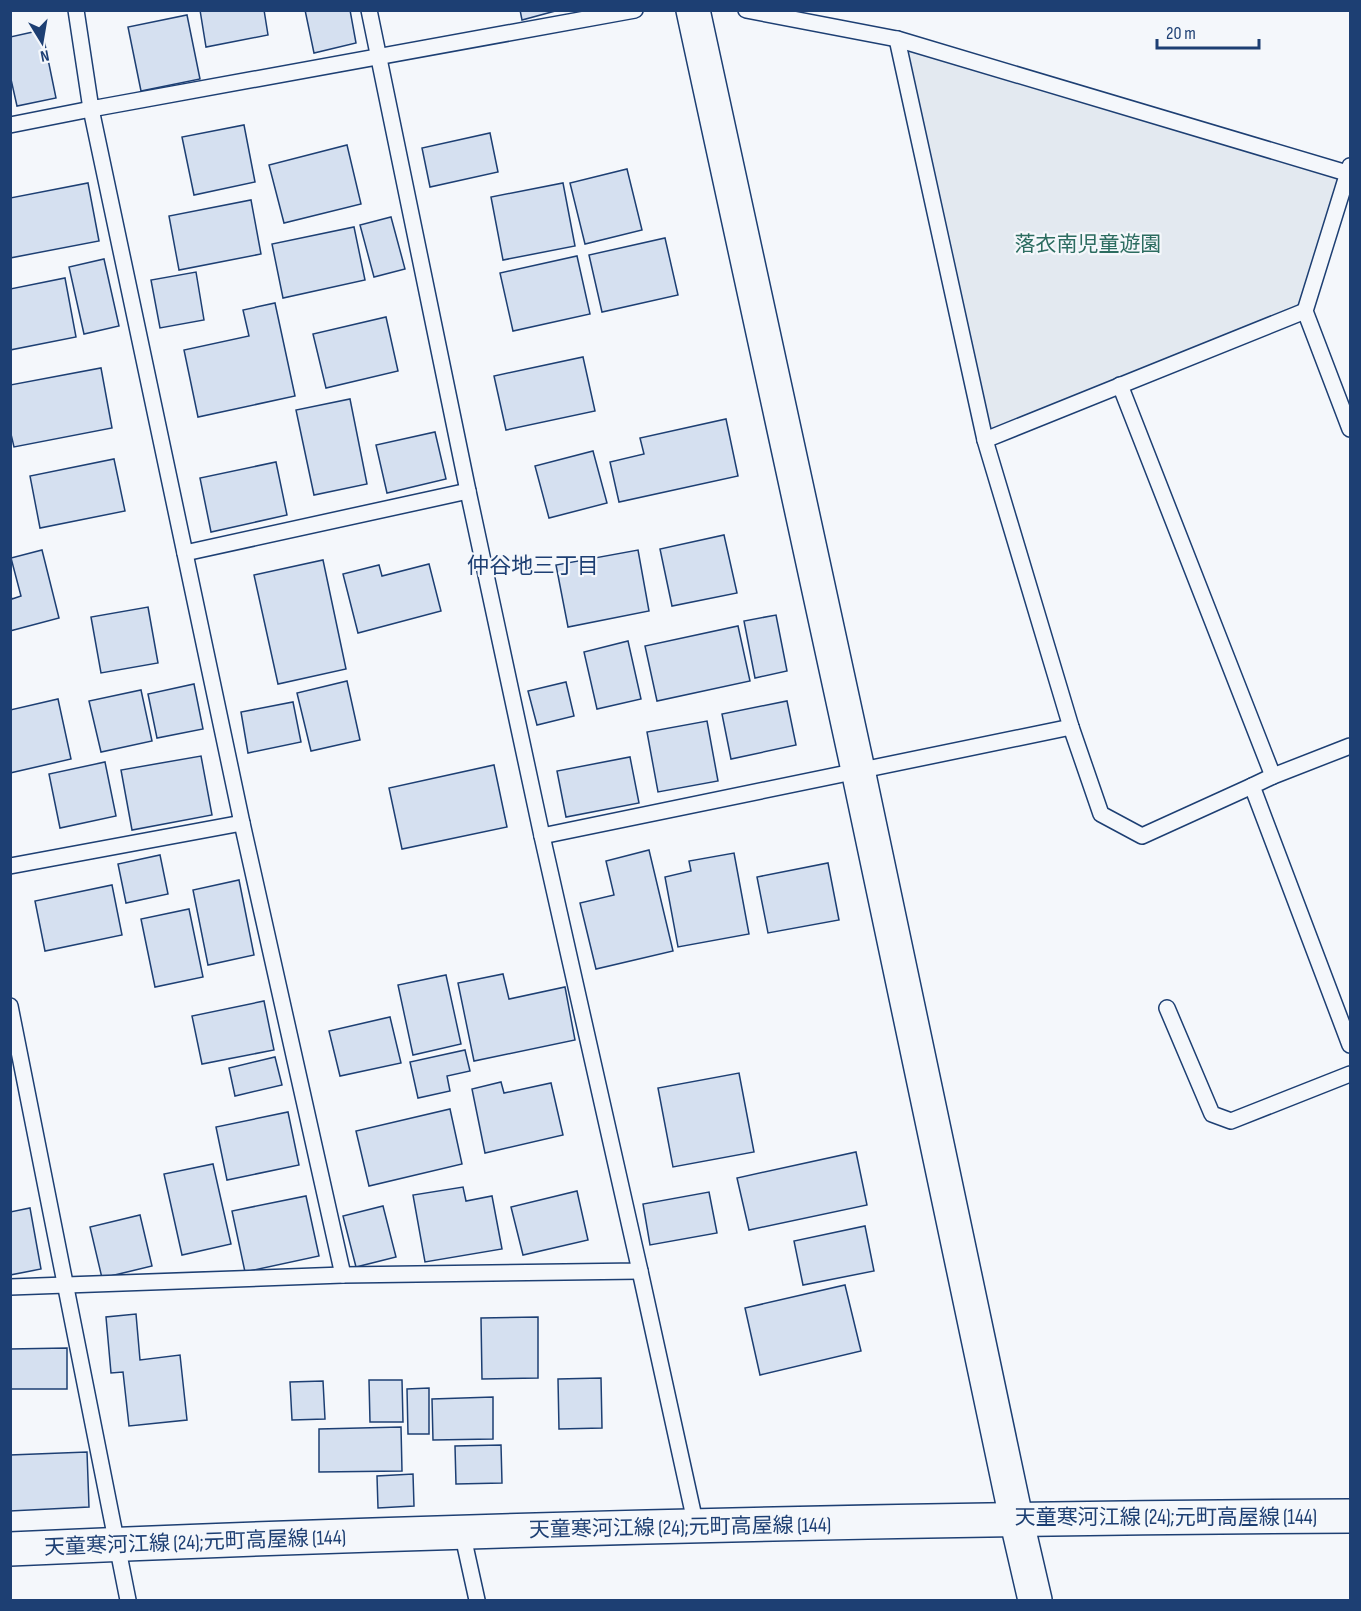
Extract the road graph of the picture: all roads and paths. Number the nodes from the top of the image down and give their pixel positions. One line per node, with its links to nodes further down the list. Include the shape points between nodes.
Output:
1 (76, 10): 8 (lane)
2 (369, 10): 7 (lane)
3 (635, 10): 7 (lane)
4 (693, 10): 19 (street)
5 (746, 10): 6 (lane)
6 (897, 39): 10 (lane); 14 (lane)
7 (381, 58): 8 (lane); 15 (lane)
8 (91, 109): 9 (lane); 16 (lane)
9 (10, 125)
10 (1350, 171): 11 (lane)
11 (1305, 311): 12 (lane); 13 (lane)
12 (1120, 385): 14 (lane); 20 (lane)
13 (1350, 429)
14 (985, 440): 17 (lane)
15 (468, 490): 16 (lane); 23 (lane)
16 (185, 553): 22 (lane)
17 (1071, 727): 19 (lane); 21 (lane, via 1101,814 1142,836)
18 (1350, 746): 20 (lane)
19 (858, 770): 23 (lane); 34 (street)
20 (1273, 776): 21 (lane)
21 (1252, 786): 27 (lane)
22 (242, 823): 24 (lane); 30 (lane)
23 (542, 836): 29 (lane)
24 (10, 866)
25 (10, 1005): 31 (lane)
26 (1167, 1008): 28 (lane, via 1212,1114 1231,1121)
27 (1350, 1045)
28 (1350, 1074)
29 (640, 1271): 30 (lane); 35 (lane)
30 (343, 1275): 31 (lane)
31 (66, 1285): 32 (lane); 37 (lane)
32 (10, 1287)
33 (1350, 1516): 34 (street, 天童寒河江線 (24);元町高屋線 (144))
34 (1016, 1518): 35 (street, 天童寒河江線 (24);元町高屋線 (144)); 41 (street)
35 (696, 1526): 36 (street, 天童寒河江線 (24);元町高屋線 (144))
36 (462, 1532): 37 (street, 天童寒河江線 (24);元町高屋線 (144)); 40 (lane)
37 (118, 1544): 38 (street, 天童寒河江線 (24);元町高屋線 (144)); 39 (lane)
38 (10, 1549)
39 (128, 1600)
40 (477, 1600)
41 (1035, 1600)

